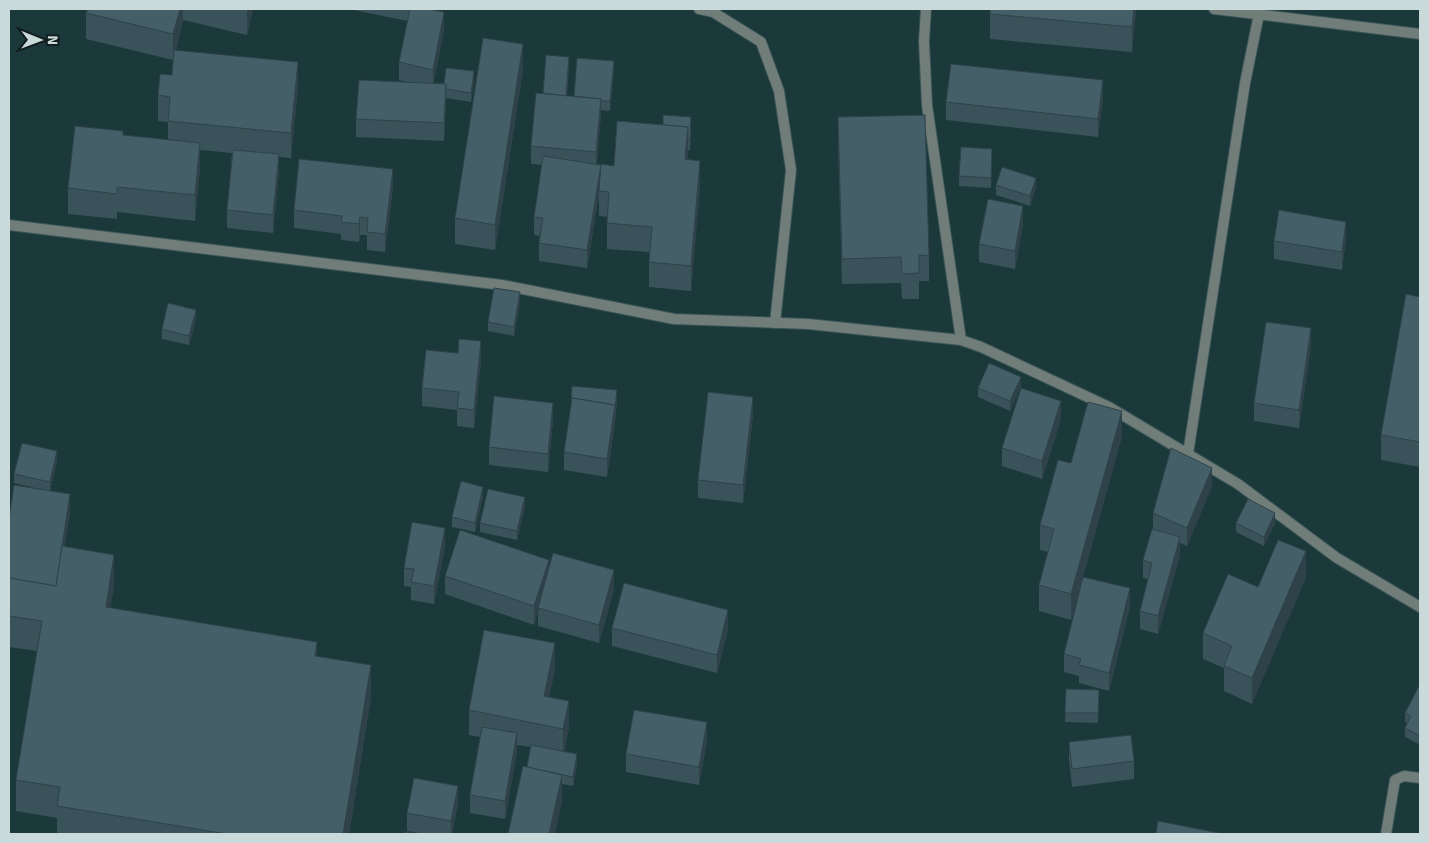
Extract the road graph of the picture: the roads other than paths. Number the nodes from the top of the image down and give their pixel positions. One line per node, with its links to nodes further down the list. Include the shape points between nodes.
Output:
1 (699, 9): 7 (street, via 713,12 761,42 780,91 791,170)
2 (926, 9): 8 (street, via 927,104)
3 (1214, 9): 4 (street)
4 (1259, 14): 5 (street); 9 (street)
5 (1420, 34)
6 (9, 225): 7 (street, via 502,285 674,319)
7 (775, 323): 8 (street)
8 (961, 340): 9 (street, via 1109,407)
9 (1188, 454): 10 (street, via 1238,484 1337,558)
10 (1420, 607)
11 (1420, 778): 12 (street, via 1404,776 1395,780)
12 (1386, 834)

